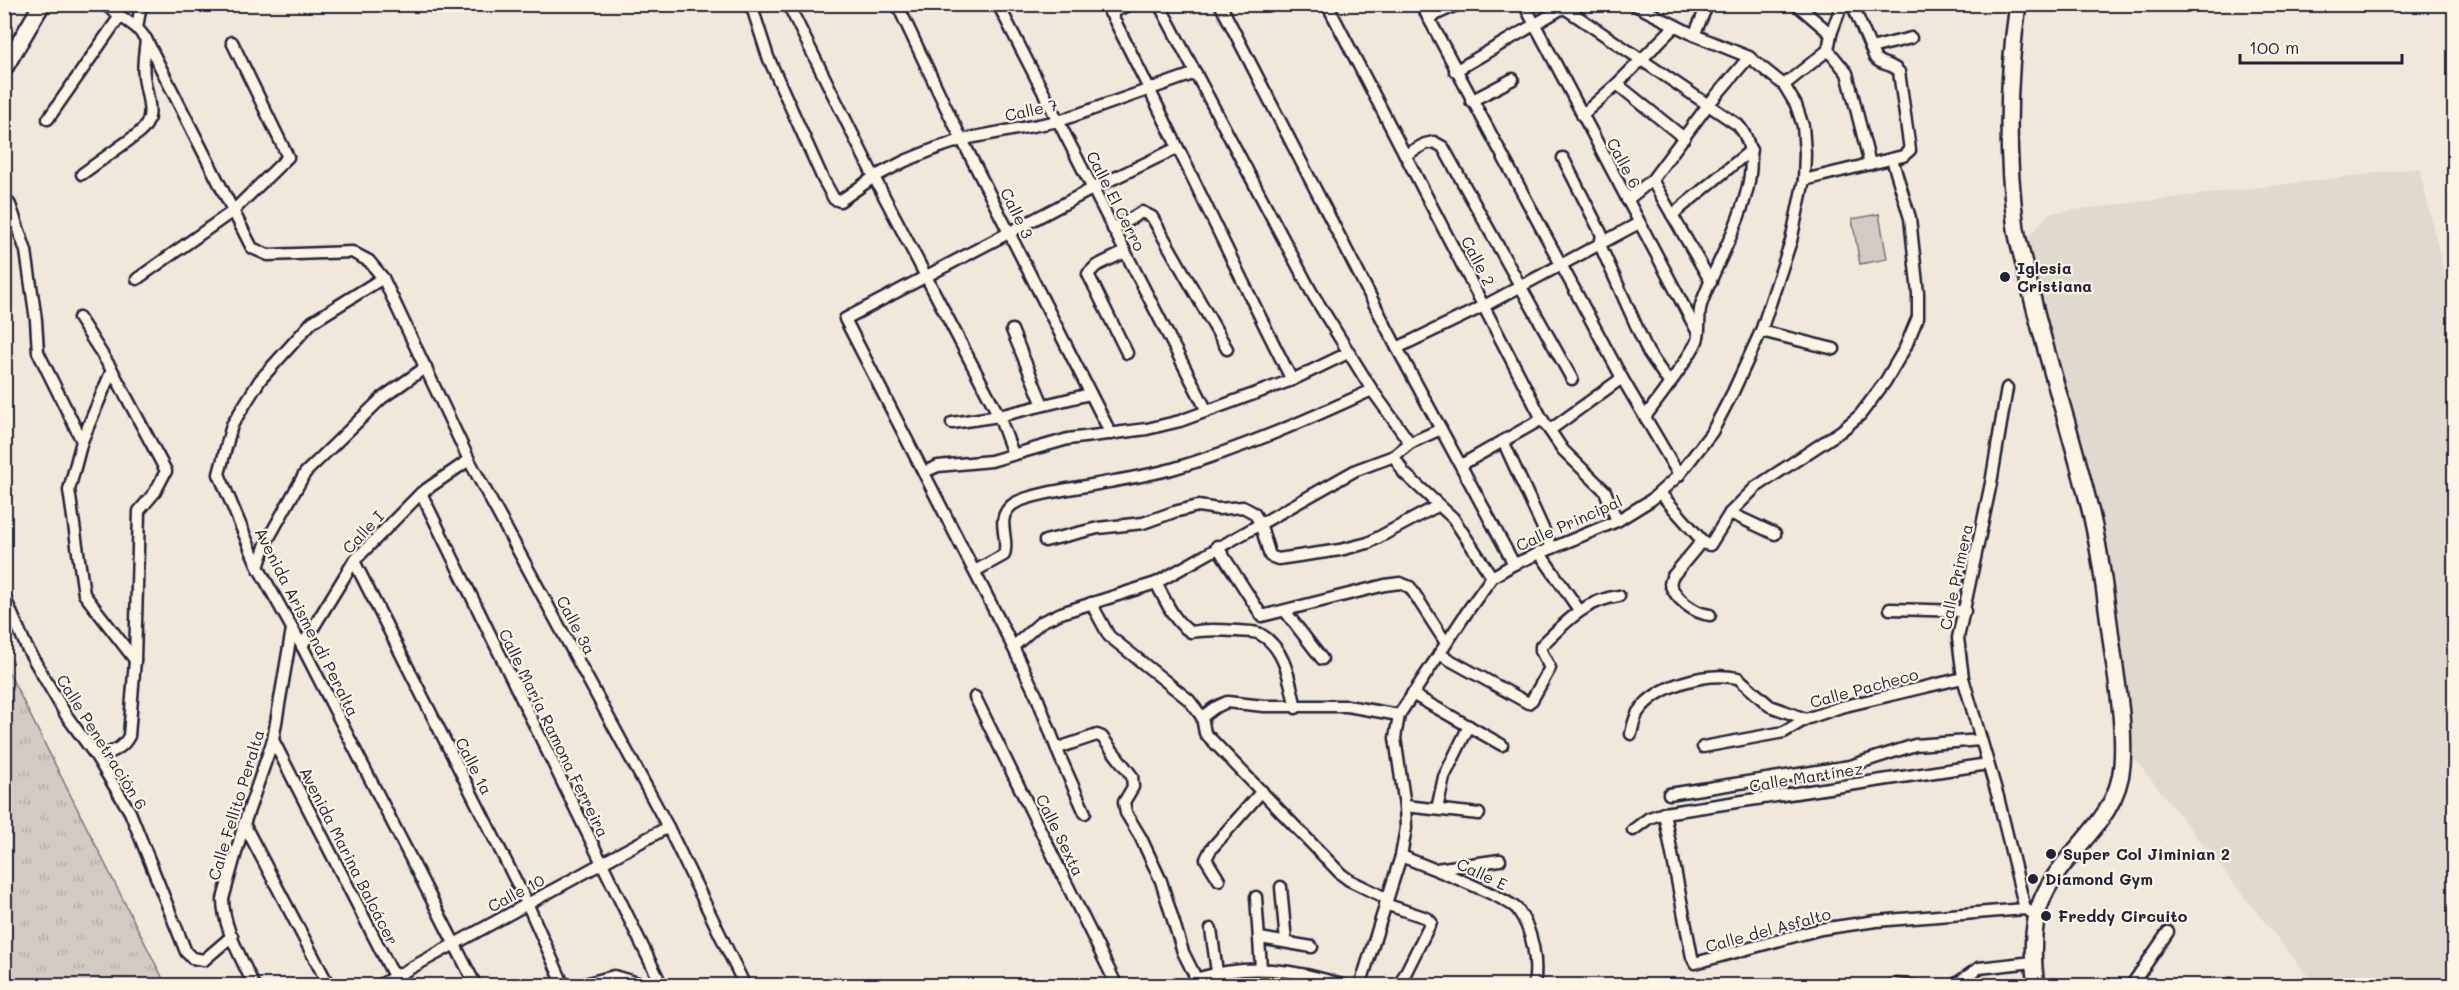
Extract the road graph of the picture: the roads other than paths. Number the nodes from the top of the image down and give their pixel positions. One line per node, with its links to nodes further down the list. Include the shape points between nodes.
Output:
1 (42, 4): 36 (main road)
2 (104, 4): 22 (street, Calle 3a)
3 (141, 4): 26 (street)
4 (751, 4): 57 (street, Calle 7, via 768,57 834,199 845,199)
5 (788, 4): 57 (street)
6 (897, 4): 49 (street, Calle 3)
7 (998, 4): 47 (street, Calle El Cerro)
8 (1131, 4): 21 (street)
9 (1159, 4): 38 (street)
10 (1220, 4): 81 (street)
11 (1327, 4): 52 (street, Calle 2)
12 (1421, 4): 23 (street)
13 (1459, 4): 23 (street)
14 (1524, 4): 24 (street, Calle 6)
15 (1633, 4): 25 (street, Calle Principal)
16 (1708, 4): 28 (street)
17 (1796, 4): 27 (street)
18 (1842, 4): 27 (street)
19 (1852, 4): 32 (street)
20 (2018, 4): 183 (main road, via 2008,114 2016,230 2089,502 2122,724 2122,767 2104,818)
21 (1108, 9): 42 (street)
22 (120, 16): 26 (street, Calle 3a); 46 (street)
23 (1428, 18): 37 (street)
24 (1535, 25): 35 (street, via 1566,9); 37 (street); 45 (street, Calle 6)
25 (1674, 26): 28 (street, Calle Principal); 35 (street)
26 (137, 28): 30 (street, Calle 3a)
27 (1831, 34): 33 (street)
28 (1694, 35): 34 (street, Calle Principal)
29 (1911, 38): 32 (street)
30 (146, 39): 56 (street, via 143,74 150,113 145,128); 63 (street, Calle 3a)
31 (232, 42): 63 (street, via 288,157)
32 (1871, 48): 54 (street, via 1877,61 1899,72 1911,147 1906,155)
33 (1828, 50): 41 (street); 55 (street, via 1847,73)
34 (1749, 57): 41 (street, Calle Principal); 44 (street)
35 (1641, 60): 40 (street); 44 (street)
36 (6, 63)
37 (1455, 71): 43 (street)
38 (1196, 73): 42 (street, Calle 7); 85 (street, via 1307,284)
39 (1513, 79): 43 (street)
40 (1617, 84): 45 (street); 48 (street)
41 (1784, 85): 59 (street, Calle Principal, via 1803,126)
42 (1151, 91): 47 (street, Calle 7); 50 (street)
43 (1471, 101): 70 (street)
44 (1708, 105): 48 (street); 51 (street, via 1738,124)
45 (1582, 115): 62 (street, Calle 6)
46 (48, 119)
47 (1059, 121): 49 (street, Calle 7); 60 (street, Calle El Cerro)
48 (1684, 138): 58 (street)
49 (964, 139): 57 (street, Calle 7); 67 (street, Calle 3)
50 (1177, 148): 60 (street); 89 (street)
51 (1751, 150): 64 (street); 74 (street, via 1747,188)
52 (1406, 155): 75 (street, via 1434,142 1443,147); 76 (street, Calle 2)
53 (1563, 158): 68 (street, via 1602,235)
54 (1892, 159): 55 (street); 116 (street, via 1910,218 1918,293 1913,332 1885,382 1860,415 1756,487)
55 (1870, 164): 59 (street)
56 (82, 174)
57 (874, 177): 71 (street)
58 (1652, 180): 62 (street); 64 (street)
59 (1804, 180): 79 (street, Calle Principal, via 1791,241)
60 (1092, 189): 66 (street, Calle El Cerro); 67 (street)
61 (4, 196): 104 (street, via 26,251 38,352)
62 (1627, 200): 65 (street, Calle 6)
63 (233, 211): 72 (street, Calle 3a, via 252,248 268,255 352,252 369,261); 73 (street)
64 (1672, 215): 74 (street)
65 (1639, 223): 68 (street); 80 (street, Calle 6)
66 (1113, 229): 69 (street, Calle El Cerro); 82 (street, via 1142,212 1152,216)
67 (1010, 234): 71 (street); 94 (street, Calle 3)
68 (1600, 245): 70 (street); 91 (street, via 1648,352)
69 (1125, 252): 84 (street, via 1088,274); 96 (street, Calle El Cerro)
70 (1560, 264): 75 (street); 88 (street)
71 (927, 275): 97 (street); 111 (street, via 845,319)
72 (383, 278): 86 (street, Calle 3a); 127 (street, Avenida Arismendi Peralta, via 312,322 260,380 232,425 219,474)
73 (137, 279)
74 (1711, 282): 80 (street, via 1700,307)
75 (1521, 285): 76 (street); 90 (street)
76 (1484, 306): 81 (street); 99 (street, Calle 2)
77 (79, 318): 87 (street)
78 (1012, 330): 95 (street)
79 (1761, 331): 83 (street); 112 (street, Calle Principal, via 1712,432)
80 (1698, 334): 91 (street, via 1696,344)
81 (1397, 348): 101 (street)
82 (1227, 349)
83 (1834, 350)
84 (1127, 353)
85 (1348, 353): 89 (street); 93 (street)
86 (426, 367): 109 (street, Calle 3a); 127 (street, via 382,398 305,473 267,541)
87 (112, 370): 104 (street); 147 (street, via 166,471 139,511)
88 (1622, 378): 98 (street); 102 (street)
89 (1292, 380): 96 (street)
90 (1572, 380)
91 (1670, 384): 98 (street)
92 (2007, 388): 137 (street, Calle Primera)
93 (1372, 390): 106 (street); 128 (street, via 1272,434 1172,469 1015,502 1002,521 1007,546 1004,555)
94 (1090, 394): 95 (street); 103 (street, Calle 3)
95 (1043, 405): 97 (street)
96 (1207, 411): 103 (street, via 1147,429)
97 (999, 416): 100 (street); 107 (street)
98 (1645, 417): 112 (street)
99 (1542, 419): 102 (street, Calle 2); 105 (street)
100 (952, 423)
101 (1441, 429): 106 (street); 110 (street)
102 (1550, 430): 117 (street, Calle 2, via 1563,450 1605,491)
103 (1111, 434): 107 (street, via 1068,439)
104 (82, 441): 147 (street, via 69,489 84,594)
105 (1503, 441): 110 (street); 123 (street)
106 (1410, 443): 108 (street)
107 (1012, 454): 111 (street, via 976,464 938,466)
108 (1394, 456): 115 (street, via 1404,473); 118 (street, via 1356,470)
109 (469, 460): 113 (street, Calle I); 172 (street, Calle 3a)
110 (1461, 465): 126 (street)
111 (924, 472): 128 (street)
112 (1679, 475): 114 (street, Calle Principal)
113 (421, 493): 125 (street, Calle I); 176 (street, Calle María Ramona Ferreira)
114 (1659, 493): 117 (street, Calle Principal); 121 (street)
115 (1439, 506): 118 (street, via 1368,543 1278,559 1270,556); 129 (street, via 1468,537)
116 (1730, 513): 119 (street); 121 (street, via 1712,543 1706,546)
117 (1617, 521): 123 (street, Calle Principal)
118 (1260, 523): 120 (street, via 1254,513 1243,507 1198,506 1143,523 1098,528); 122 (street)
119 (1775, 534)
120 (1045, 541)
121 (1702, 541): 138 (street, via 1670,584 1696,612)
122 (1217, 546): 130 (street); 139 (street)
123 (1551, 548): 124 (street, Calle Principal)
124 (1539, 552): 126 (street, Calle Principal); 135 (street)
125 (354, 561): 143 (street, Calle I); 182 (street, Calle 1a)
126 (1514, 564): 129 (street, Calle Principal)
127 (258, 567): 140 (street, Avenida Arismendi Peralta)
128 (975, 571): 144 (street)
129 (1492, 577): 142 (street, Calle Principal)
130 (1156, 583): 133 (street); 141 (street, via 1176,618 1191,632 1206,629)
131 (4, 596): 162 (street, Calle Penetración 6, via 27,648 66,715)
132 (1619, 596): 135 (street)
133 (1091, 603): 144 (street, via 1041,622); 153 (street, via 1109,636 1189,700)
134 (1890, 609): 137 (street)
135 (1579, 610): 145 (street, via 1541,646 1550,668 1528,703)
136 (1285, 611): 139 (street); 142 (street, via 1400,584 1410,587); 146 (street)
137 (1965, 611): 148 (street, Calle Primera, via 1958,638)
138 (1710, 615)
139 (1262, 616): 141 (street)
140 (292, 628): 143 (street, Avenida Arismendi Peralta); 158 (street, Calle Fellito Peralta)
141 (1259, 633): 151 (street, via 1288,670)
142 (1446, 642): 145 (street, Calle Principal)
143 (302, 646): 189 (street, Avenida Arismendi Peralta)
144 (1013, 647): 161 (street)
145 (1439, 654): 149 (street, Calle Principal)
146 (1322, 659)
147 (135, 660): 162 (street, via 129,736 116,750)
148 (1963, 678): 154 (street, Calle Pacheco); 157 (street, Calle Primera)
149 (1412, 694): 152 (street, Calle Principal); 155 (street)
150 (975, 697): 205 (street, Calle Sexta)
151 (1296, 708): 152 (street, via 1347,706); 153 (street, via 1227,702)
152 (1399, 715): 166 (street, Calle Principal, via 1395,738)
153 (1202, 717): 164 (street, via 1206,733)
154 (1806, 718): 156 (street, Calle Pacheco, via 1770,706 1738,678 1699,679 1650,700 1634,720); 160 (street, via 1784,732)
155 (1469, 726): 159 (street); 167 (street, via 1444,777)
156 (1631, 734)
157 (1981, 740): 163 (street, Calle Primera); 165 (street, via 1915,745 1850,766)
158 (273, 741): 171 (street, Calle Fellito Peralta); 194 (street, Avenida Marina Balcácer)
159 (1502, 745)
160 (1703, 747)
161 (1058, 748): 168 (street); 193 (street, via 1097,735 1132,776 1133,787 1124,802 1126,813 1161,881 1183,952 1197,978)
162 (96, 756): 186 (street, Calle Penetración 6, via 130,812 186,952 198,961 204,960)
163 (1988, 764): 169 (street, Calle Martínez); 183 (street, Calle Primera)
164 (1262, 791): 178 (street, via 1206,859); 181 (street, via 1341,874)
165 (1669, 794)
166 (1405, 806): 167 (street); 174 (street, Calle Principal)
167 (1437, 809): 170 (street)
168 (1085, 813)
169 (1664, 813): 173 (street, Calle Martínez); 183 (street, Calle del Asfalto, via 1695,963 1821,929 1876,921)
170 (1479, 814)
171 (244, 824): 186 (street, Calle Fellito Peralta, via 223,899); 197 (street)
172 (668, 827): 176 (street, Calle 10); 204 (street, Calle 3a)
173 (1633, 830)
174 (1401, 856): 177 (street, Calle E); 181 (street, Calle Principal)
175 (1500, 860): 177 (street)
176 (602, 865): 182 (street, Calle 10); 203 (street, Calle María Ramona Ferreira)
177 (1436, 869): 209 (street, Calle E, via 1517,909 1531,940 1536,964)
178 (1219, 880)
179 (1281, 887): 188 (street)
180 (1256, 897): 187 (street)
181 (1386, 901): 207 (street, Calle Principal); 208 (street, via 1431,922)
182 (527, 903): 189 (street, Calle 10); 200 (street, Calle 1a)
183 (2031, 911): 191 (main road)
184 (1211, 928): 193 (street)
185 (2168, 932): 213 (street)
186 (232, 936): 196 (street, Calle Fellito Peralta)
187 (1260, 938): 188 (street); 192 (street)
188 (1286, 942): 190 (street)
189 (454, 944): 194 (street, Calle 10); 199 (street, Avenida Arismendi Peralta)
190 (1312, 947)
191 (2033, 962): 211 (street, via 1979,968); 212 (main road)
192 (1262, 968): 193 (street); 206 (street, via 1297,972)
193 (1217, 972)
194 (397, 981): 198 (street, Calle 10)
195 (1894, 984): 210 (street)
196 (254, 986)
197 (329, 986)
198 (378, 986)
199 (476, 986)
200 (564, 986)
201 (577, 986): 202 (street, via 614,976)
202 (648, 986)
203 (662, 986)
204 (746, 986)
205 (1117, 986)
206 (1345, 986)
207 (1360, 986)
208 (1399, 986)
209 (1534, 986)
210 (1913, 986)
211 (1953, 986)
212 (2036, 986)
213 (2131, 986)

